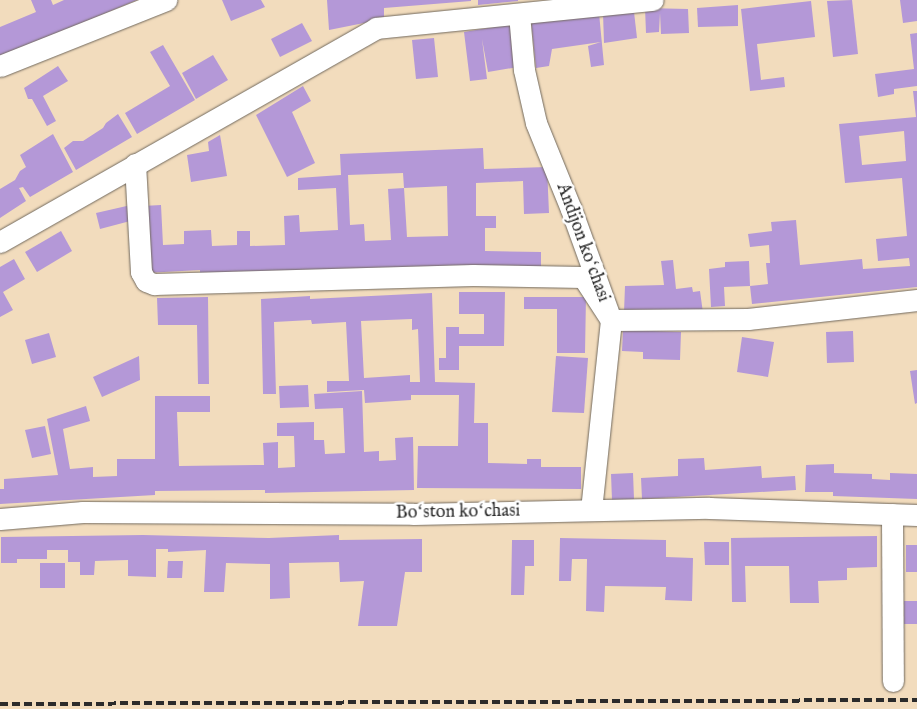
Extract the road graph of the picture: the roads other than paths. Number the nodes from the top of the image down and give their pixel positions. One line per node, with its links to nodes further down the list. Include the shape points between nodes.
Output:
1 (166, 0): 4 (street)
2 (653, 0): 3 (street)
3 (519, 14): 5 (street, via 376,28); 8 (street, Andijon koʻchasi, via 524,70 536,123)
4 (0, 66)
5 (135, 164): 6 (street); 8 (street, via 142,272 146,281 154,284 473,275 583,277)
6 (0, 242)
7 (917, 300): 8 (street, Andijon koʻchasi, via 748,319)
8 (611, 320): 9 (street)
9 (591, 510): 10 (street, Boʻston koʻchasi, via 709,508); 12 (street, Boʻston koʻchasi, via 413,514 83,512)
10 (892, 514): 11 (street, Boʻston koʻchasi); 13 (street)
11 (917, 515)
12 (0, 518)
13 (893, 681)

